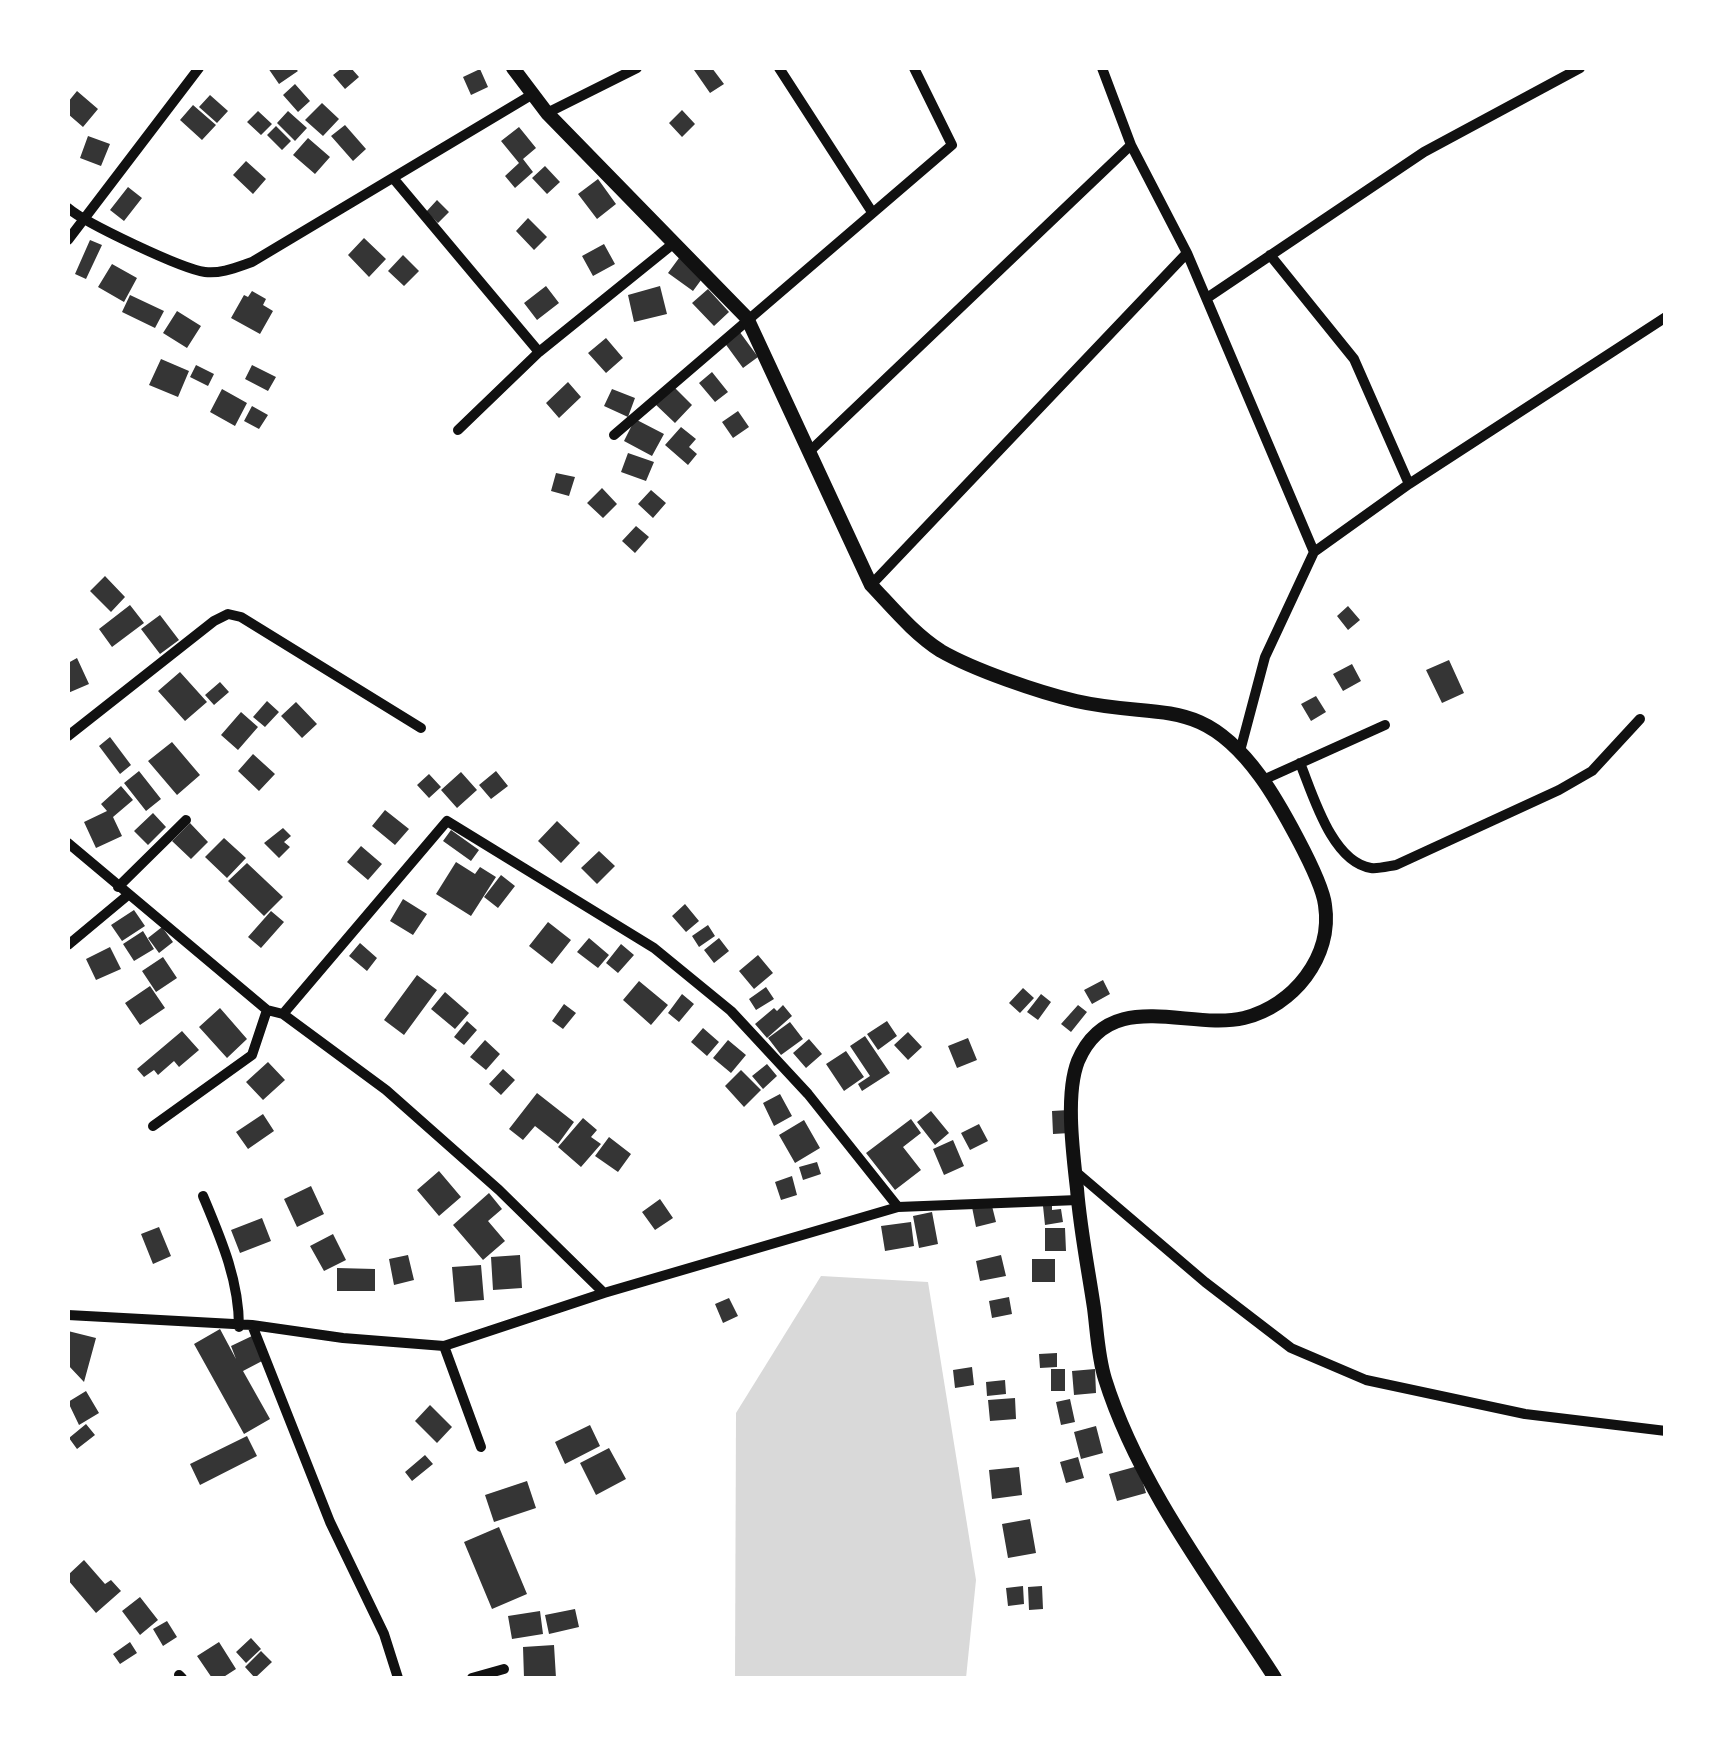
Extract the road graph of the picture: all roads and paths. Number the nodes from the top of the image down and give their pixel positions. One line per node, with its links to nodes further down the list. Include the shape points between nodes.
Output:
1 (199, 68): 14 (street)
2 (513, 68): 8 (street)
3 (637, 68): 9 (street)
4 (779, 68): 13 (street)
5 (914, 68): 13 (street, via 952,145)
6 (1102, 68): 10 (street)
7 (1580, 68): 18 (street, via 1424,152)
8 (533, 94): 9 (street); 11 (street)
9 (547, 113): 16 (street)
10 (1132, 146): 17 (street); 25 (street)
11 (393, 178): 14 (street, via 252,262 226,270 204,272); 22 (street)
12 (68, 208): 14 (street)
13 (872, 212): 21 (street)
14 (82, 220): 15 (street)
15 (68, 240)
16 (674, 243): 21 (street); 22 (street)
17 (1188, 253): 19 (street); 28 (street)
18 (1270, 255): 19 (street); 26 (street, via 1354,359)
19 (1206, 298): 27 (street)
20 (1666, 316): 26 (street)
21 (747, 318): 24 (street); 25 (street)
22 (539, 352): 23 (street)
23 (458, 430)
24 (614, 435)
25 (810, 451): 28 (street)
26 (1410, 484): 27 (street)
27 (1314, 552): 33 (street, via 1265,657)
28 (871, 585): 33 (street, via 940,650 1077,701 1170,712 1209,724)
29 (1640, 719): 34 (street, via 1576,780 1396,866 1371,868 1352,859 1328,832)
30 (1385, 725): 34 (street)
31 (420, 728): 32 (street, via 228,614)
32 (68, 736)
33 (1240, 751): 35 (street)
34 (1300, 764): 35 (street)
35 (1263, 780): 43 (street, via 1326,905 1322,944 1308,974 1291,996 1240,1019 1135,1017 1112,1023 1094,1038 1072,1086)
36 (186, 820): 38 (street)
37 (68, 843): 38 (street)
38 (123, 891): 39 (street); 40 (street)
39 (68, 945)
40 (267, 1010): 41 (street); 42 (street, via 252,1055)
41 (284, 1014): 46 (street, via 448,821 654,948 731,1011); 47 (street, via 386,1090)
42 (153, 1126)
43 (1075, 1171): 45 (street); 52 (street, via 1292,1348 1366,1380 1525,1414)
44 (203, 1196): 50 (street, via 239,1296)
45 (1078, 1200): 46 (street); 57 (street, via 1104,1376 1131,1446)
46 (898, 1206): 47 (street)
47 (604, 1293): 51 (street)
48 (68, 1315): 50 (street)
49 (252, 1325): 50 (street); 51 (street); 55 (street)
50 (239, 1327)
51 (444, 1346): 53 (street)
52 (1666, 1431)
53 (482, 1447)
54 (504, 1670): 56 (street)
55 (398, 1678)
56 (472, 1678)
57 (1274, 1678)

